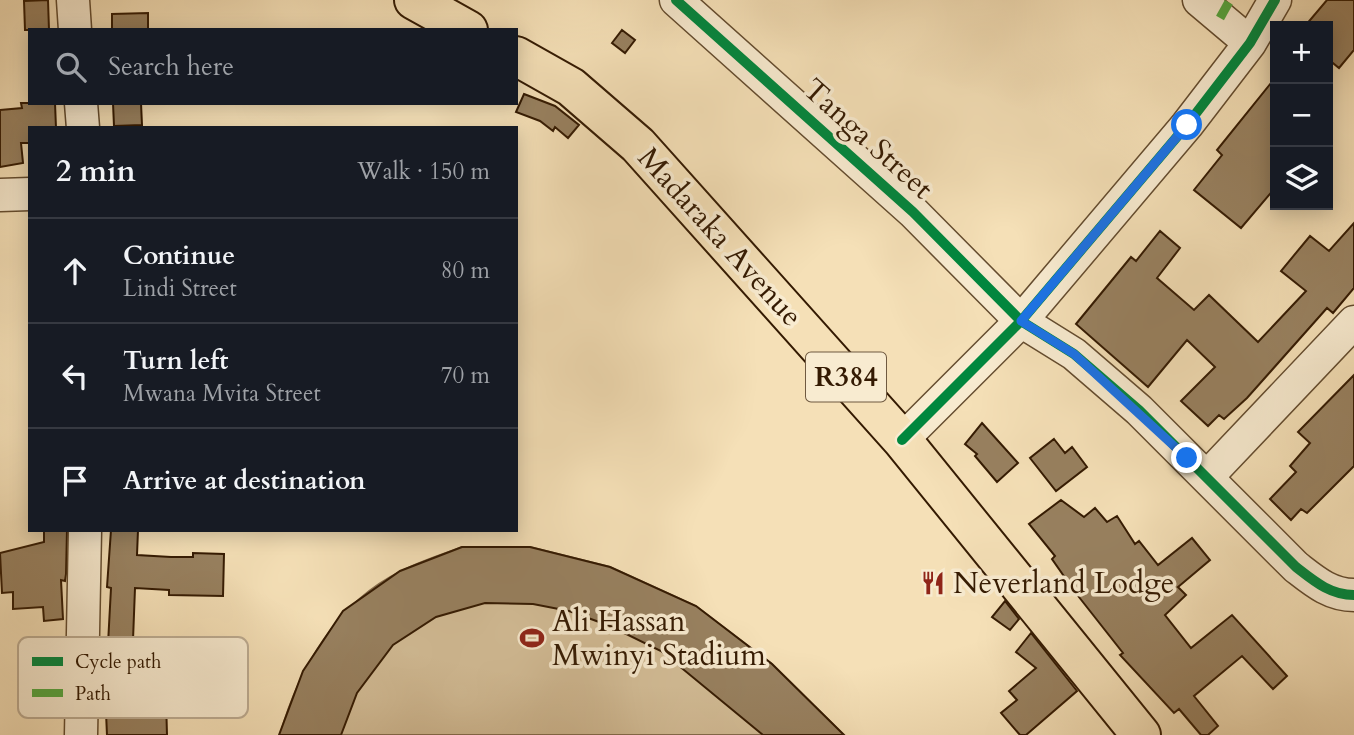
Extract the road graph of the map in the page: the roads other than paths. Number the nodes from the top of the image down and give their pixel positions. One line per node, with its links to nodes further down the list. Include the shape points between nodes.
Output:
1 (73, 0): 6 (street)
2 (414, 0): 7 (main road)
3 (676, 0): 14 (street, Tanga Street, via 866,168)
4 (1199, 0): 8 (street)
5 (1275, 0): 8 (street)
6 (75, 28)
7 (464, 28)
8 (1250, 43): 14 (street, via 1187,125)
9 (518, 57): 16 (main road, Madaraka Avenue / R384, via 571,87 638,145)
10 (81, 105): 11 (street)
11 (83, 126)
12 (28, 194): 13 (street)
13 (0, 195)
14 (1021, 321): 16 (street); 17 (street, Tanga Street, via 1074,354)
15 (1354, 322): 17 (street)
16 (902, 440): 21 (main road, Madaraka Avenue / R384)
17 (1206, 477): 19 (street, Tanga Street, via 1296,567 1322,586)
18 (85, 532): 20 (street)
19 (1354, 595)
20 (83, 637)
21 (1141, 735)

